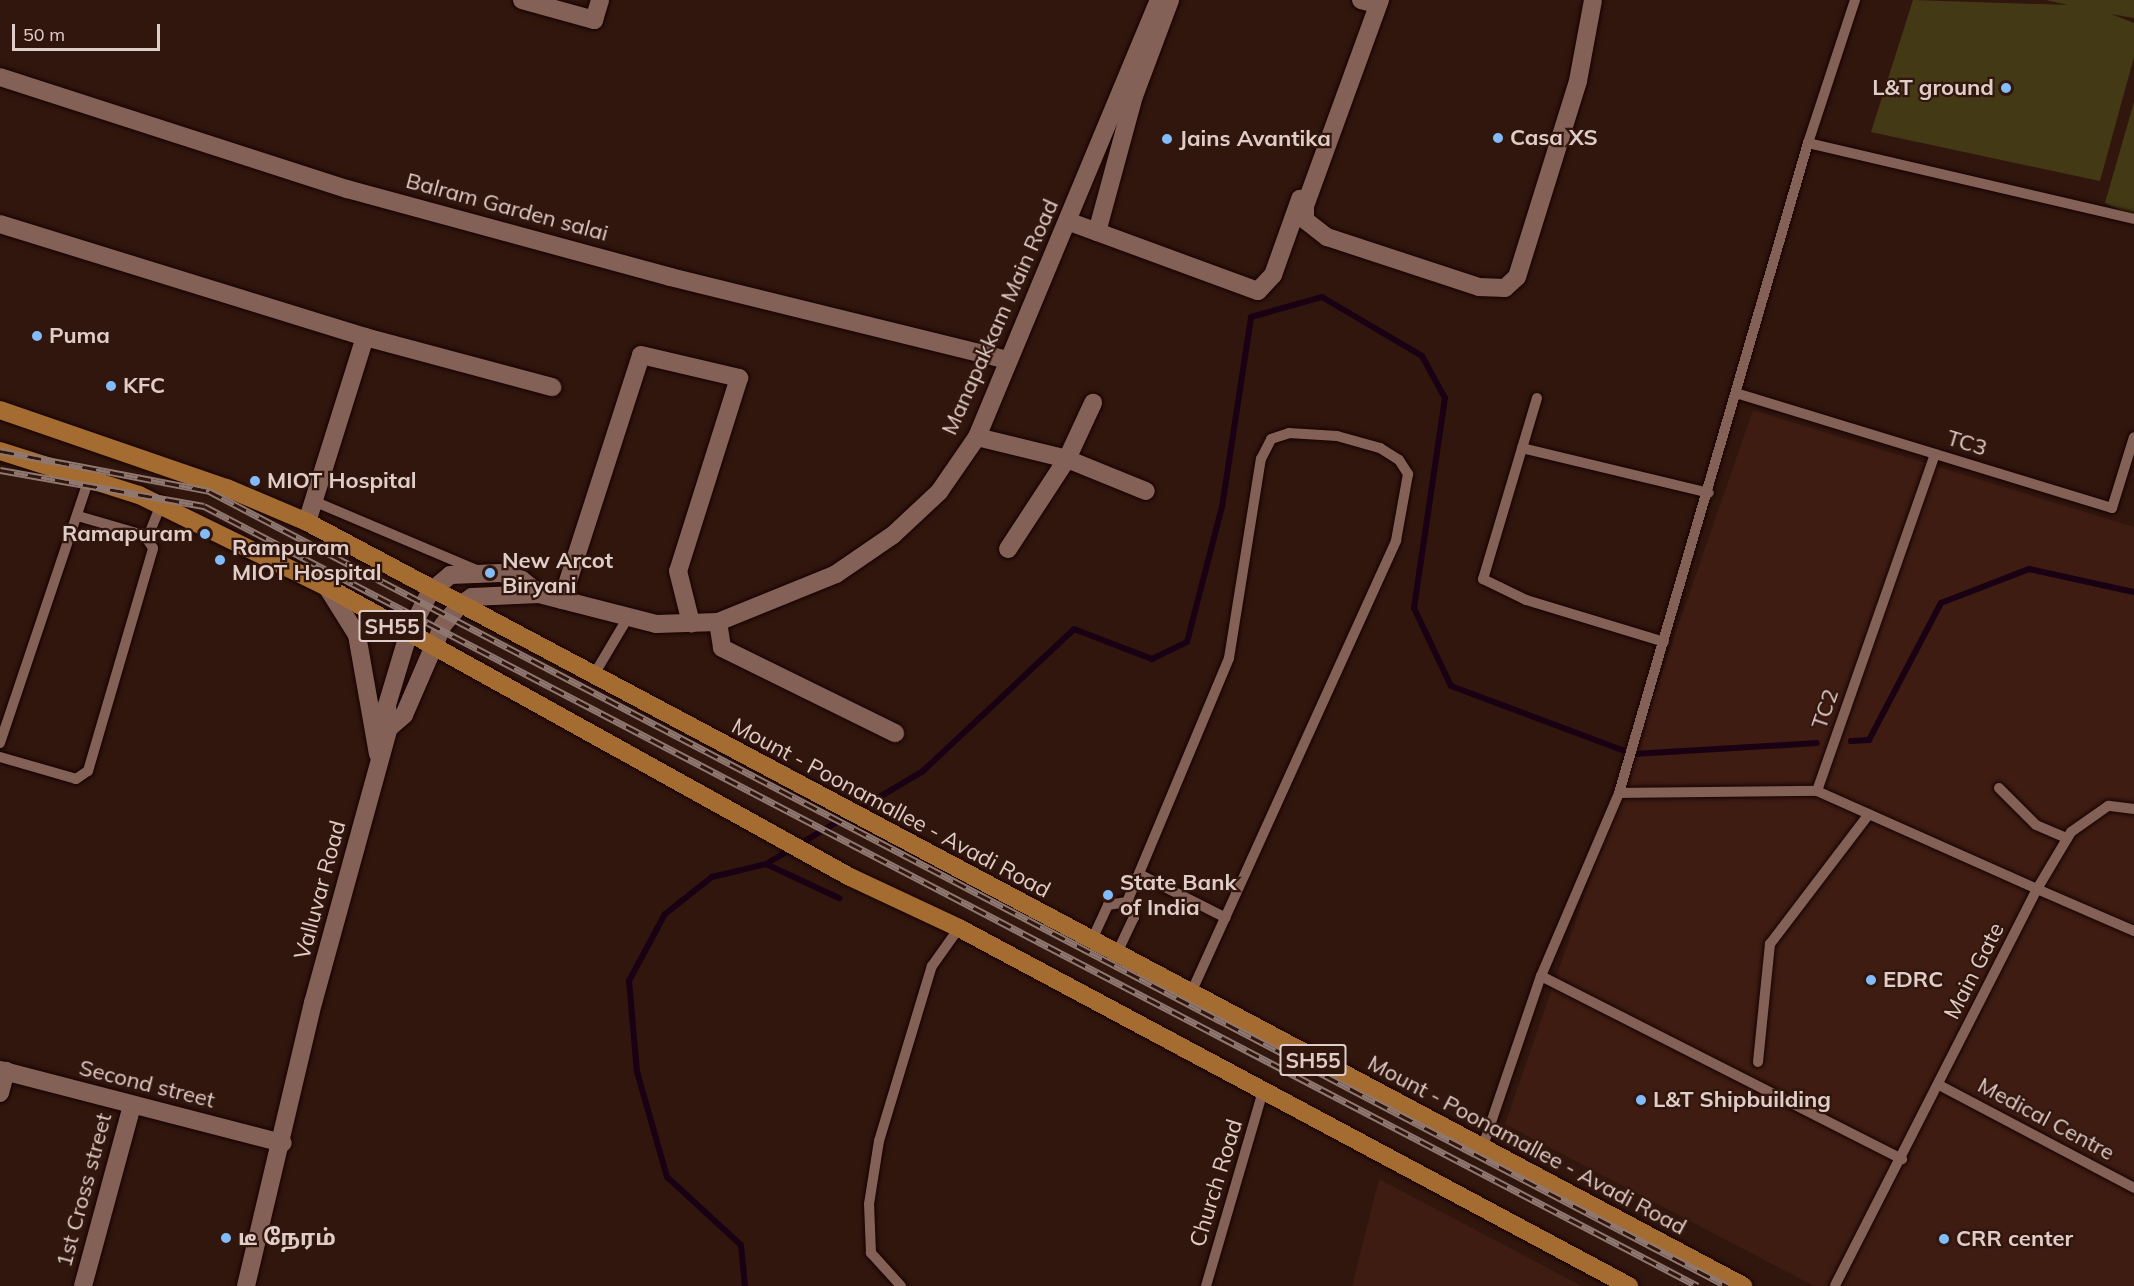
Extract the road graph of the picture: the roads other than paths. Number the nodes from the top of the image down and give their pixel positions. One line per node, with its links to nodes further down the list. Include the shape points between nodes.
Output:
1 (522, 0): 2 (street, via 594,20)
2 (600, 0)
3 (1159, 0): 11 (street, Manapakkam Main Road)
4 (1170, 0): 13 (street, via 1134,96)
5 (1369, 0): 6 (street, via 1305,206 1305,220 1327,237 1479,287 1505,288 1517,277 1578,81); 13 (street, via 1268,285 1243,289)
6 (1593, 0)
7 (1855, 0): 9 (lane)
8 (0, 77): 15 (street, Balram Garden salai, via 347,189)
9 (1808, 143): 10 (lane); 17 (lane)
10 (2134, 219)
11 (1070, 222): 13 (street); 15 (street, Manapakkam Main Road)
12 (0, 224): 14 (street)
13 (1097, 232)
14 (365, 337): 16 (street); 30 (street)
15 (1008, 360): 21 (street, Manapakkam Main Road)
16 (552, 387)
17 (1739, 394): 25 (lane, TC3); 29 (lane)
18 (1537, 398): 23 (lane)
19 (1093, 403): 26 (street)
20 (0, 410): 33 (main road, Mount - Poonamallee - Avadi Road / SH55, via 227,488)
21 (977, 437): 26 (street); 43 (street, Manapakkam Main Road, via 939,492 893,535 836,574)
22 (2134, 437): 25 (lane, TC3, via 2112,508)
23 (1522, 448): 29 (lane); 46 (lane, via 1483,579 1527,600)
24 (0, 451): 27 (main road, SH55)
25 (1935, 454): 55 (lane, TC2)
26 (1067, 459): 28 (street); 35 (street)
27 (89, 479): 31 (main road, SH55); 32 (lane)
28 (1146, 491)
29 (1709, 493): 46 (lane)
30 (316, 502): 33 (street); 36 (lane)
31 (160, 506): 34 (lane); 37 (main road, SH55)
32 (78, 516): 34 (lane); 51 (lane)
33 (307, 522): 38 (main road, Mount - Poonamallee - Avadi Road / SH55)
34 (147, 536): 52 (lane, via 153,549 88,771 76,779)
35 (1008, 549)
36 (476, 570): 38 (street, Manapakkam Main Road, via 450,575); 39 (street, Manapakkam Main Road, via 522,580)
37 (327, 587): 45 (main road, SH55); 53 (street, via 357,634)
38 (430, 591): 41 (main road, Mount - Poonamallee - Avadi Road / SH55); 45 (street, Manapakkam Main Road)
39 (539, 594): 40 (street, Manapakkam Main Road); 41 (street, via 472,597)
40 (562, 600): 42 (street, Manapakkam Main Road); 44 (street, via 641,355 739,378 678,571)
41 (458, 607): 47 (street, Valluvar Road); 48 (main road, Mount - Poonamallee - Avadi Road / SH55)
42 (627, 619): 44 (street, Manapakkam Main Road); 48 (lane)
43 (718, 622): 44 (street, Manapakkam Main Road); 50 (street, via 722,648)
44 (691, 623)
45 (408, 635): 47 (main road, SH55); 49 (street, Manapakkam Main Road, via 387,705)
46 (1664, 642): 56 (lane)
47 (432, 649): 49 (street, Valluvar Road, via 404,715); 64 (main road, SH55, via 850,877)
48 (592, 678): 66 (main road, Mount - Poonamallee - Avadi Road / SH55)
49 (389, 728): 53 (street, Valluvar Road)
50 (895, 733)
51 (0, 743)
52 (0, 757)
53 (379, 765): 76 (street, Valluvar Road, via 314,1003)
54 (1999, 788): 59 (lane, via 2036,825)
55 (1817, 791): 56 (lane); 58 (lane)
56 (1619, 793): 68 (lane)
57 (2134, 809): 59 (lane, via 2109,806)
58 (1869, 814): 61 (lane); 70 (lane, via 1770,944)
59 (2067, 838): 61 (lane, Main Gate)
60 (1138, 874): 62 (lane); 63 (lane); 63 (lane, via 1230,658 1261,459 1271,439 1289,433 1337,436 1380,448 1399,460 1408,474 1396,541)
61 (2037, 889): 65 (lane); 72 (lane, Main Gate)
62 (1127, 902): 66 (lane, via 1108,905); 67 (lane, via 1134,917)
63 (1226, 918): 69 (lane)
64 (959, 928): 73 (main road, SH55); 82 (lane, via 932,966 879,1141 869,1204 872,1253)
65 (2134, 931)
66 (1091, 942): 67 (main road, Mount - Poonamallee - Avadi Road / SH55)
67 (1116, 955): 69 (main road, Mount - Poonamallee - Avadi Road / SH55)
68 (1541, 976): 77 (lane); 78 (lane)
69 (1190, 995): 77 (main road, Mount - Poonamallee - Avadi Road / SH55)
70 (1758, 1062)
71 (3, 1070): 74 (street); 75 (street, Second street)
72 (1939, 1084): 78 (lane, Main Gate); 79 (lane, Medical Centre)
73 (1263, 1091): 83 (lane, Church Road); 84 (main road, SH55)
74 (0, 1093)
75 (132, 1106): 76 (street, Second street); 80 (street, 1st Cross street)
76 (283, 1143): 81 (street, Valluvar Road)
77 (1482, 1149): 85 (main road, Mount - Poonamallee - Avadi Road / SH55)
78 (1902, 1159): 86 (lane, Main Gate)
79 (2134, 1188)
80 (83, 1286)
81 (246, 1286)
82 (901, 1286)
83 (1206, 1286)
84 (1629, 1286)
85 (1743, 1286)
86 (1835, 1286)

